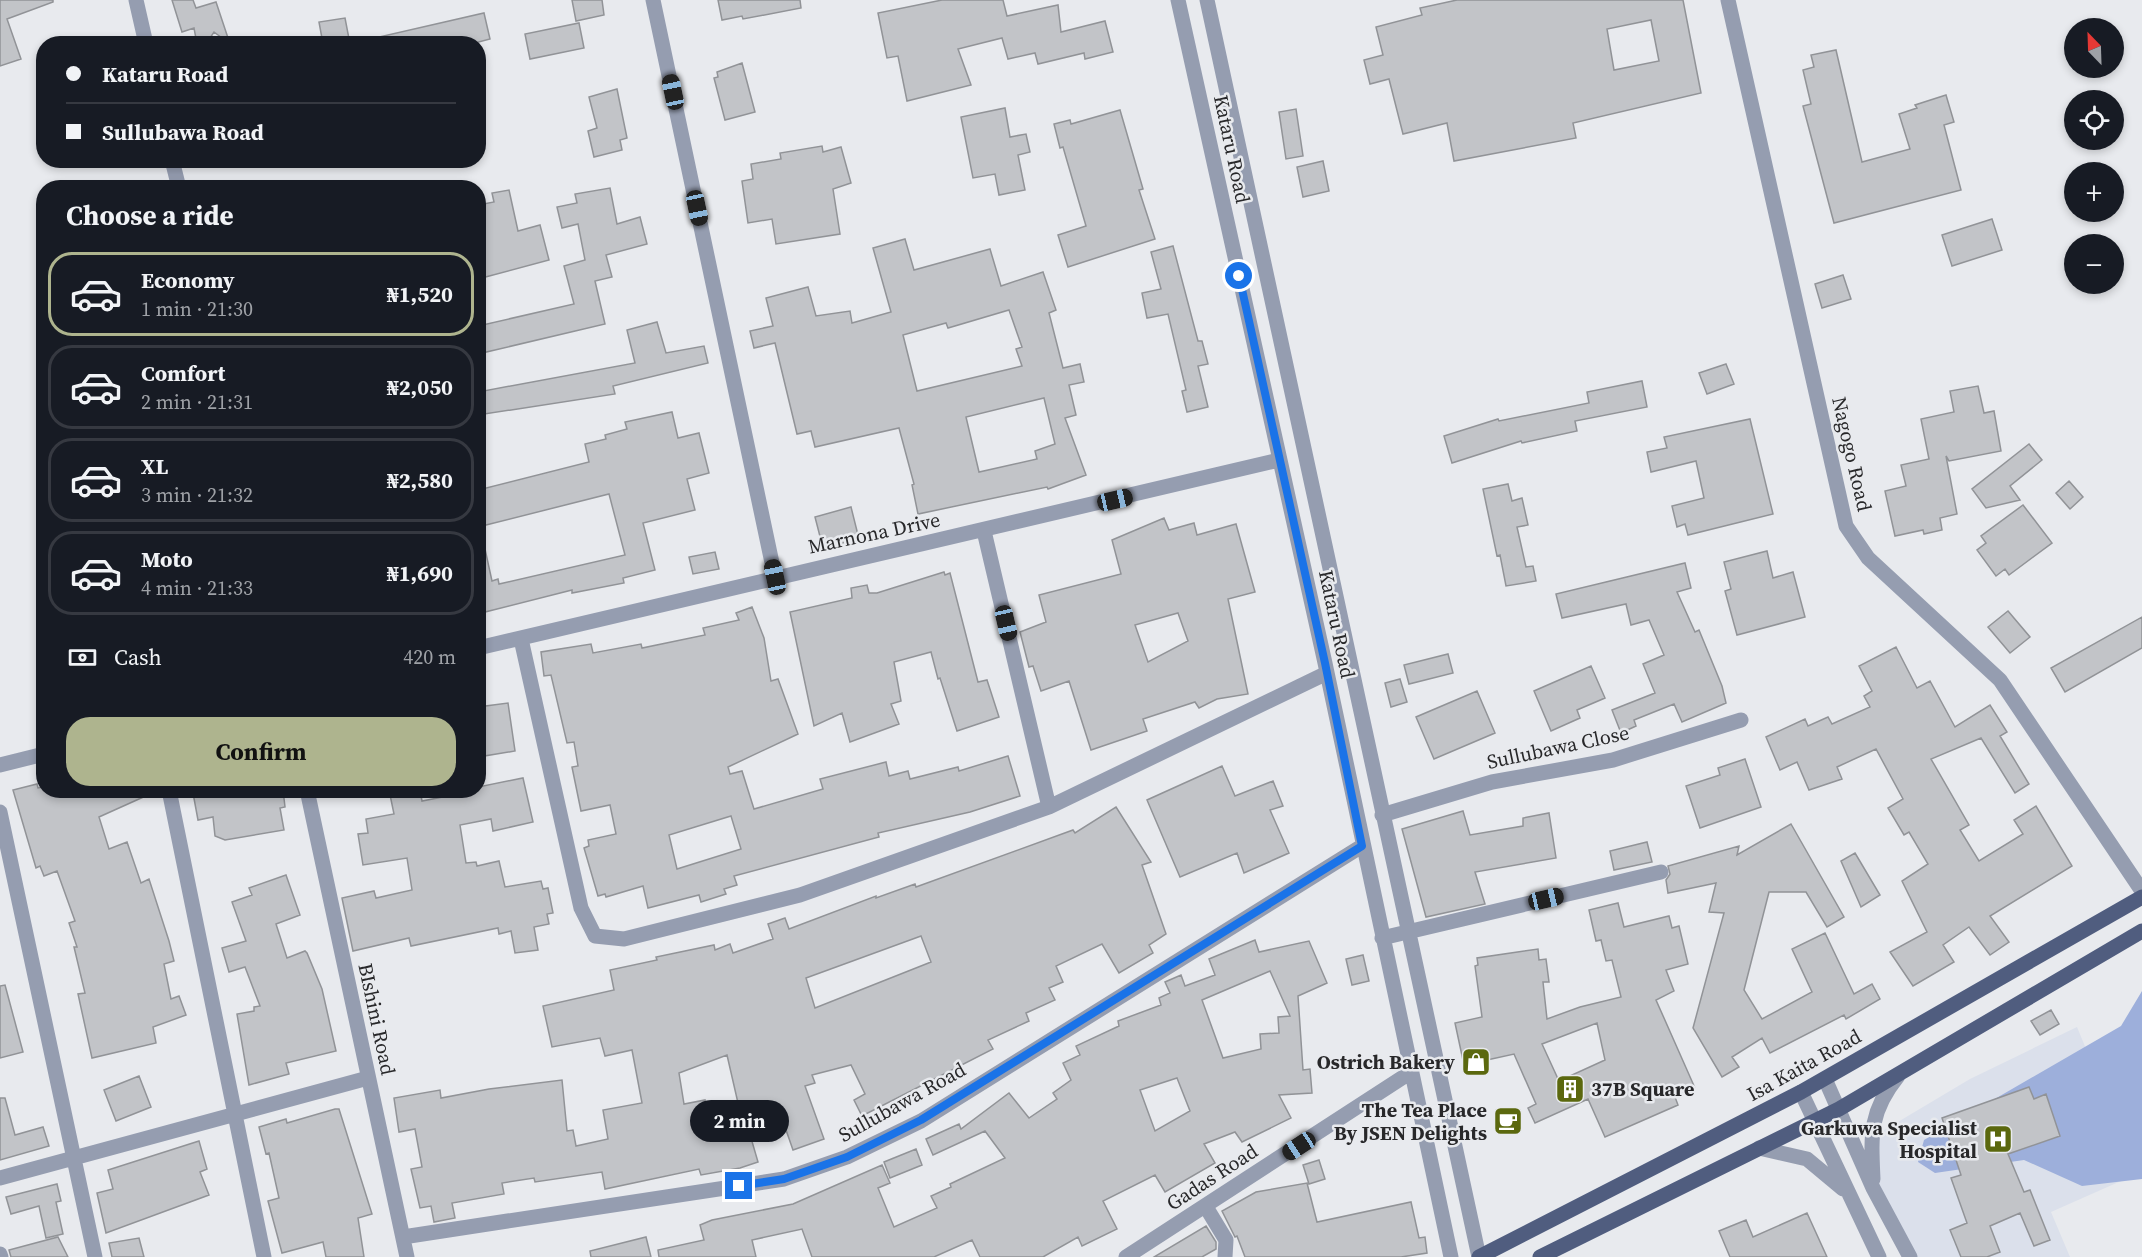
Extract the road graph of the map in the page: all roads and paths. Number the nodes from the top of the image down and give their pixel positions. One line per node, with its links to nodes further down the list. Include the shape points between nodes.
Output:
1 (136, 0): 6 (street)
2 (653, 0): 9 (street)
3 (1178, 0): 7 (street, Kataru Road)
4 (1207, 0): 20 (street, Kataru Road)
5 (1728, 0): 23 (street, Nagogo Road, via 1846,526 1868,558 2000,680)
6 (144, 36)
7 (1280, 460): 8 (street, Marnona Drive); 12 (street, Kataru Road)
8 (984, 531): 9 (street, Marnona Drive); 18 (street)
9 (775, 577): 10 (street, Marnona Drive)
10 (520, 639): 11 (street, Marnona Drive); 18 (street, via 581,908 595,936 624,939 800,895)
11 (486, 646)
12 (1327, 673): 18 (street); 21 (street, Kataru Road)
13 (1741, 720): 20 (street, Sullubawa Close, via 1613,760 1492,782)
14 (36, 756): 15 (street)
15 (0, 765)
16 (172, 798): 34 (street)
17 (309, 798): 30 (street, BIshini Road)
18 (1049, 807)
19 (0, 812): 37 (street)
20 (1383, 815): 26 (street, Kataru Road)
21 (1362, 846): 27 (street, Kataru Road); 42 (street, Sullubawa Road, via 921,1120 847,1157 784,1179)
22 (1661, 872): 26 (street)
23 (2142, 891)
24 (2142, 897): 31 (main road, Isa Kaita Road)
25 (2142, 931): 29 (main road)
26 (1408, 932): 27 (street); 49 (street, Kataru Road)
27 (1382, 938): 28 (street, Kataru Road)
28 (1411, 1072): 41 (street, Gadas Road); 48 (street, Kataru Road)
29 (1898, 1076): 33 (main road); 39 (street, via 1882,1096 1874,1115)
30 (368, 1077): 34 (street); 42 (street, BIshini Road)
31 (1825, 1079): 32 (main road, Isa Kaita Road); 33 (street)
32 (1801, 1092): 35 (street); 49 (main road, Isa Kaita Road)
33 (1839, 1109): 35 (main road); 39 (street)
34 (233, 1114): 37 (street); 44 (street)
35 (1816, 1121): 36 (main road); 40 (street)
36 (1759, 1148): 40 (street, via 1807,1159); 50 (main road)
37 (72, 1157): 38 (street); 43 (street)
38 (0, 1178)
39 (1874, 1188): 52 (street)
40 (1848, 1193): 51 (street)
41 (1206, 1207): 46 (street, Gadas Road); 47 (street, via 1227,1240)
42 (402, 1237): 45 (street, BIshini Road)
43 (94, 1257)
44 (264, 1257)
45 (407, 1257)
46 (1126, 1257)
47 (1225, 1257)
48 (1451, 1257)
49 (1479, 1257)
50 (1540, 1257)
51 (1879, 1257)
52 (1910, 1257)

